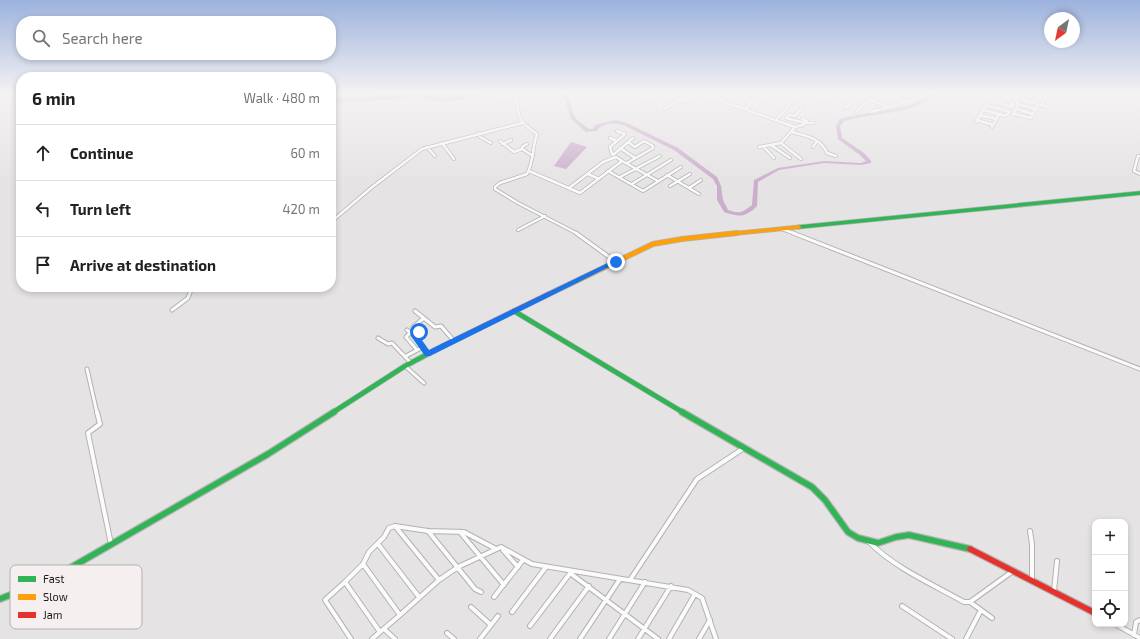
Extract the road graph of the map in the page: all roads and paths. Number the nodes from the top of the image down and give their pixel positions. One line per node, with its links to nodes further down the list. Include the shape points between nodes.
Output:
1 (522, 123): 10 (street); 32 (street, via 537,134)
2 (784, 123): 7 (street)
3 (805, 123): 4 (street); 7 (street)
4 (814, 123)
5 (982, 123): 6 (street, via 992,126)
6 (994, 123)
7 (795, 127): 9 (street)
8 (617, 131): 15 (street, via 625,134)
9 (792, 132): 16 (street); 19 (street)
10 (478, 133): 18 (street); 20 (street)
11 (610, 138): 15 (street)
12 (632, 138): 17 (street)
13 (511, 140): 21 (street)
14 (500, 141): 21 (street)
15 (617, 141): 30 (street, via 609,148)
16 (817, 141): 25 (street); 34 (street, via 824,145 827,153)
17 (628, 142): 28 (street); 37 (street, via 635,147 644,141 653,146)
18 (442, 143): 26 (street); 40 (street)
19 (781, 143): 23 (street); 41 (street)
20 (491, 144)
21 (503, 144): 29 (street, via 514,152)
22 (527, 144): 29 (street)
23 (771, 145): 24 (street); 39 (street)
24 (763, 146): 27 (street); 38 (street)
25 (813, 146)
26 (427, 147): 31 (street); 66 (street, via 416,153)
27 (759, 147)
28 (620, 148): 30 (street); 37 (street)
29 (522, 150): 32 (street)
30 (612, 154): 36 (street)
31 (435, 156)
32 (533, 156): 47 (street)
33 (660, 156): 46 (street)
34 (836, 156)
35 (1140, 156): 51 (street, via 1134,171)
36 (616, 157): 43 (street); 49 (street, via 602,162)
37 (635, 158): 44 (street)
38 (774, 158)
39 (790, 158)
40 (454, 159)
41 (801, 159)
42 (671, 160): 52 (street)
43 (622, 161): 44 (street); 48 (street)
44 (627, 163): 46 (street)
45 (681, 167): 53 (street)
46 (636, 169): 52 (street); 54 (street)
47 (530, 170): 61 (street); 65 (street, via 520,177 497,185 496,189)
48 (608, 171): 54 (street); 55 (street)
49 (588, 174): 55 (street); 61 (street)
50 (690, 174): 58 (street)
51 (1140, 174)
52 (647, 175): 57 (street); 59 (street)
53 (667, 175): 57 (street); 58 (street)
54 (620, 177): 59 (street)
55 (599, 179): 61 (street, via 580,193)
56 (701, 180): 62 (street)
57 (658, 181): 59 (street, via 644,190)
58 (677, 181): 60 (street); 62 (street)
59 (632, 184)
60 (670, 186)
61 (569, 188)
62 (689, 188): 64 (street)
63 (1140, 193): 67 (main road)
64 (699, 194)
65 (544, 216): 68 (street); 69 (street, via 576,233)
66 (336, 218)
67 (782, 229): 69 (main road, via 658,243); 85 (street)
68 (518, 230)
69 (616, 262): 73 (main road)
70 (192, 292): 71 (street, via 190,298)
71 (172, 310)
72 (415, 311): 74 (street)
73 (514, 311): 79 (main road); 87 (main road)
74 (424, 318): 77 (street, via 413,327 419,332); 79 (street, via 435,327 440,325)
75 (407, 330): 76 (street)
76 (410, 332): 77 (street); 80 (street, via 406,337)
77 (415, 336): 81 (street)
78 (378, 338): 82 (street, via 388,344 392,343)
79 (452, 338): 81 (main road)
80 (417, 350): 81 (street); 82 (street)
81 (425, 351): 82 (main road)
82 (408, 359): 83 (main road)
83 (405, 366): 86 (street); 92 (main road, via 268,454)
84 (87, 369): 92 (street, via 100,424 88,433)
85 (1140, 369)
86 (424, 383)
87 (744, 448): 93 (main road, via 812,487 851,534); 108 (street, via 697,479)
88 (395, 526): 89 (street); 94 (street, via 389,528); 107 (street)
89 (428, 531): 91 (street); 101 (street)
90 (1030, 531): 109 (street)
91 (460, 532): 95 (street); 96 (street)
92 (110, 540): 100 (main road)
93 (868, 542): 104 (main road, via 878,543 902,535 946,542 967,547); 123 (street, via 907,571 964,602)
94 (378, 544): 99 (street, via 369,552); 119 (street)
95 (498, 548): 96 (street); 97 (street); 102 (street)
96 (479, 557): 101 (street); 112 (street)
97 (523, 560): 102 (street); 103 (street)
98 (1057, 561): 116 (street)
99 (363, 564): 110 (street); 130 (street)
100 (71, 565)
101 (458, 567): 107 (street); 115 (street, via 475,589)
102 (518, 567): 112 (street)
103 (546, 567): 105 (street); 127 (street)
104 (1013, 571): 109 (main road); 123 (street)
105 (570, 572): 106 (street); 113 (street); 136 (street)
106 (620, 579): 108 (street); 122 (street)
107 (439, 580): 119 (street)
108 (630, 580): 111 (street)
109 (1032, 580): 116 (main road)
110 (344, 582): 140 (street); 144 (street, via 325,600)
111 (645, 582): 114 (street); 129 (street)
112 (504, 585): 120 (street)
113 (589, 586): 122 (street); 149 (street)
114 (671, 586): 117 (street); 138 (street)
115 (481, 592)
116 (1054, 592): 128 (main road)
117 (695, 594): 133 (street, via 702,598); 154 (street)
118 (10, 595): 121 (main road)
119 (419, 597): 130 (street)
120 (494, 597)
121 (0, 599)
122 (607, 600): 129 (street); 150 (street)
123 (970, 602): 126 (street)
124 (902, 606): 157 (street)
125 (471, 607): 135 (street)
126 (981, 610): 132 (street); 158 (street)
127 (512, 612)
128 (1092, 612)
129 (626, 614): 138 (street); 151 (street)
130 (400, 615): 139 (street)
131 (498, 616): 135 (street)
132 (992, 618)
133 (710, 620): 155 (street); 156 (street)
134 (1140, 620): 142 (street, via 1136,622)
135 (491, 625): 148 (street)
136 (530, 626)
137 (1119, 627): 142 (street)
138 (644, 628): 152 (street); 153 (street)
139 (384, 629): 140 (street); 146 (street)
140 (380, 632): 145 (street)
141 (446, 633): 147 (street)
142 (1134, 635): 143 (street)
143 (1140, 638)
144 (352, 639)
145 (372, 639)
146 (395, 639)
147 (454, 639)
148 (480, 639)
149 (550, 639)
150 (580, 639)
151 (609, 639)
152 (638, 639)
153 (658, 639)
154 (669, 639)
155 (699, 639)
156 (716, 639)
157 (952, 639)
158 (966, 639)

